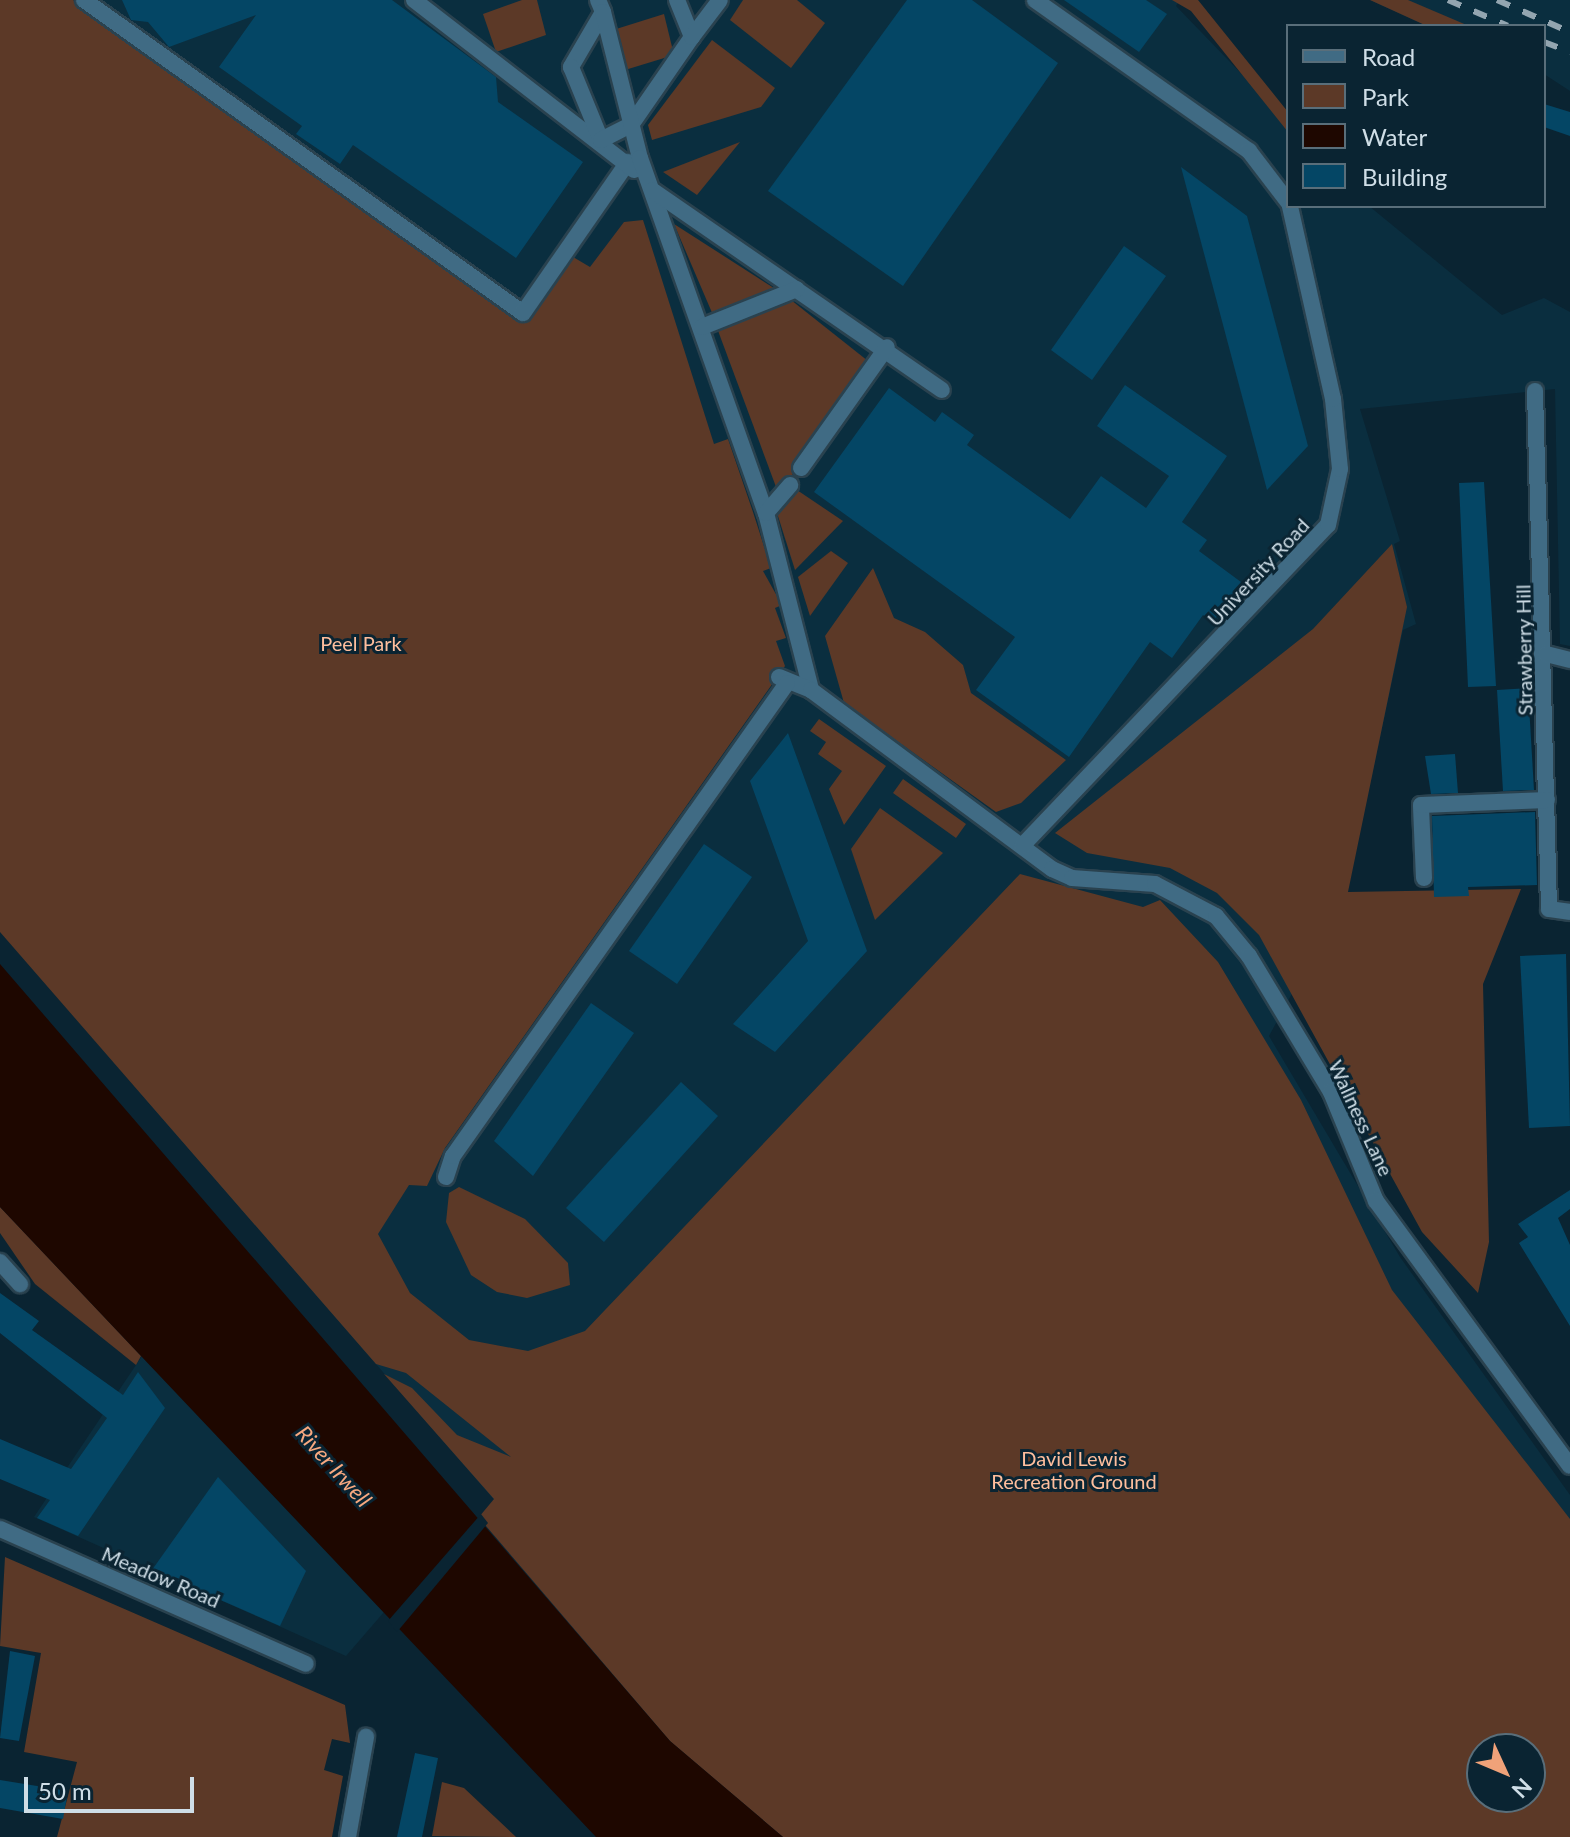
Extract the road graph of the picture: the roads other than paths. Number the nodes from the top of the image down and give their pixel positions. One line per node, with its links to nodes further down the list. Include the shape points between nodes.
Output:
1 (84, 0): 10 (street, via 523,313)
2 (414, 0): 9 (street)
3 (677, 0): 7 (street)
4 (720, 0): 7 (street)
5 (1035, 0): 12 (street, University Road, via 1249,151)
6 (600, 6): 8 (street); 9 (street, via 571,67)
7 (692, 37): 8 (street)
8 (631, 125): 9 (street); 11 (street)
9 (601, 140): 10 (street)
10 (628, 162): 11 (street)
11 (652, 190): 14 (street); 15 (street)
12 (1286, 200)
13 (1290, 208): 26 (street, University Road, via 1333,399 1340,469 1328,525)
14 (797, 289): 15 (street); 16 (street)
15 (702, 327): 21 (street)
16 (887, 347): 17 (street); 19 (street)
17 (942, 390)
18 (1535, 391): 22 (street, Strawberry Hill)
19 (801, 468)
20 (790, 485): 21 (street)
21 (766, 513): 24 (street)
22 (1546, 654): 23 (street); 25 (street, Strawberry Hill)
23 (1570, 660)
24 (811, 690): 26 (street, Wallness Lane); 29 (street, via 783,680 453,1156)
25 (1547, 800): 27 (street, via 1421,805); 28 (street, Strawberry Hill, via 1549,909)
26 (1022, 846): 32 (street, Wallness Lane, via 1072,878 1155,884 1216,916 1249,956 1331,1092 1376,1201)
27 (1424, 878)
28 (1570, 912)
29 (446, 1177)
30 (1, 1260): 31 (street)
31 (20, 1284)
32 (1570, 1466)
33 (0, 1529): 34 (street, Meadow Road)
34 (306, 1664)
35 (366, 1737): 36 (street)
36 (348, 1837)

